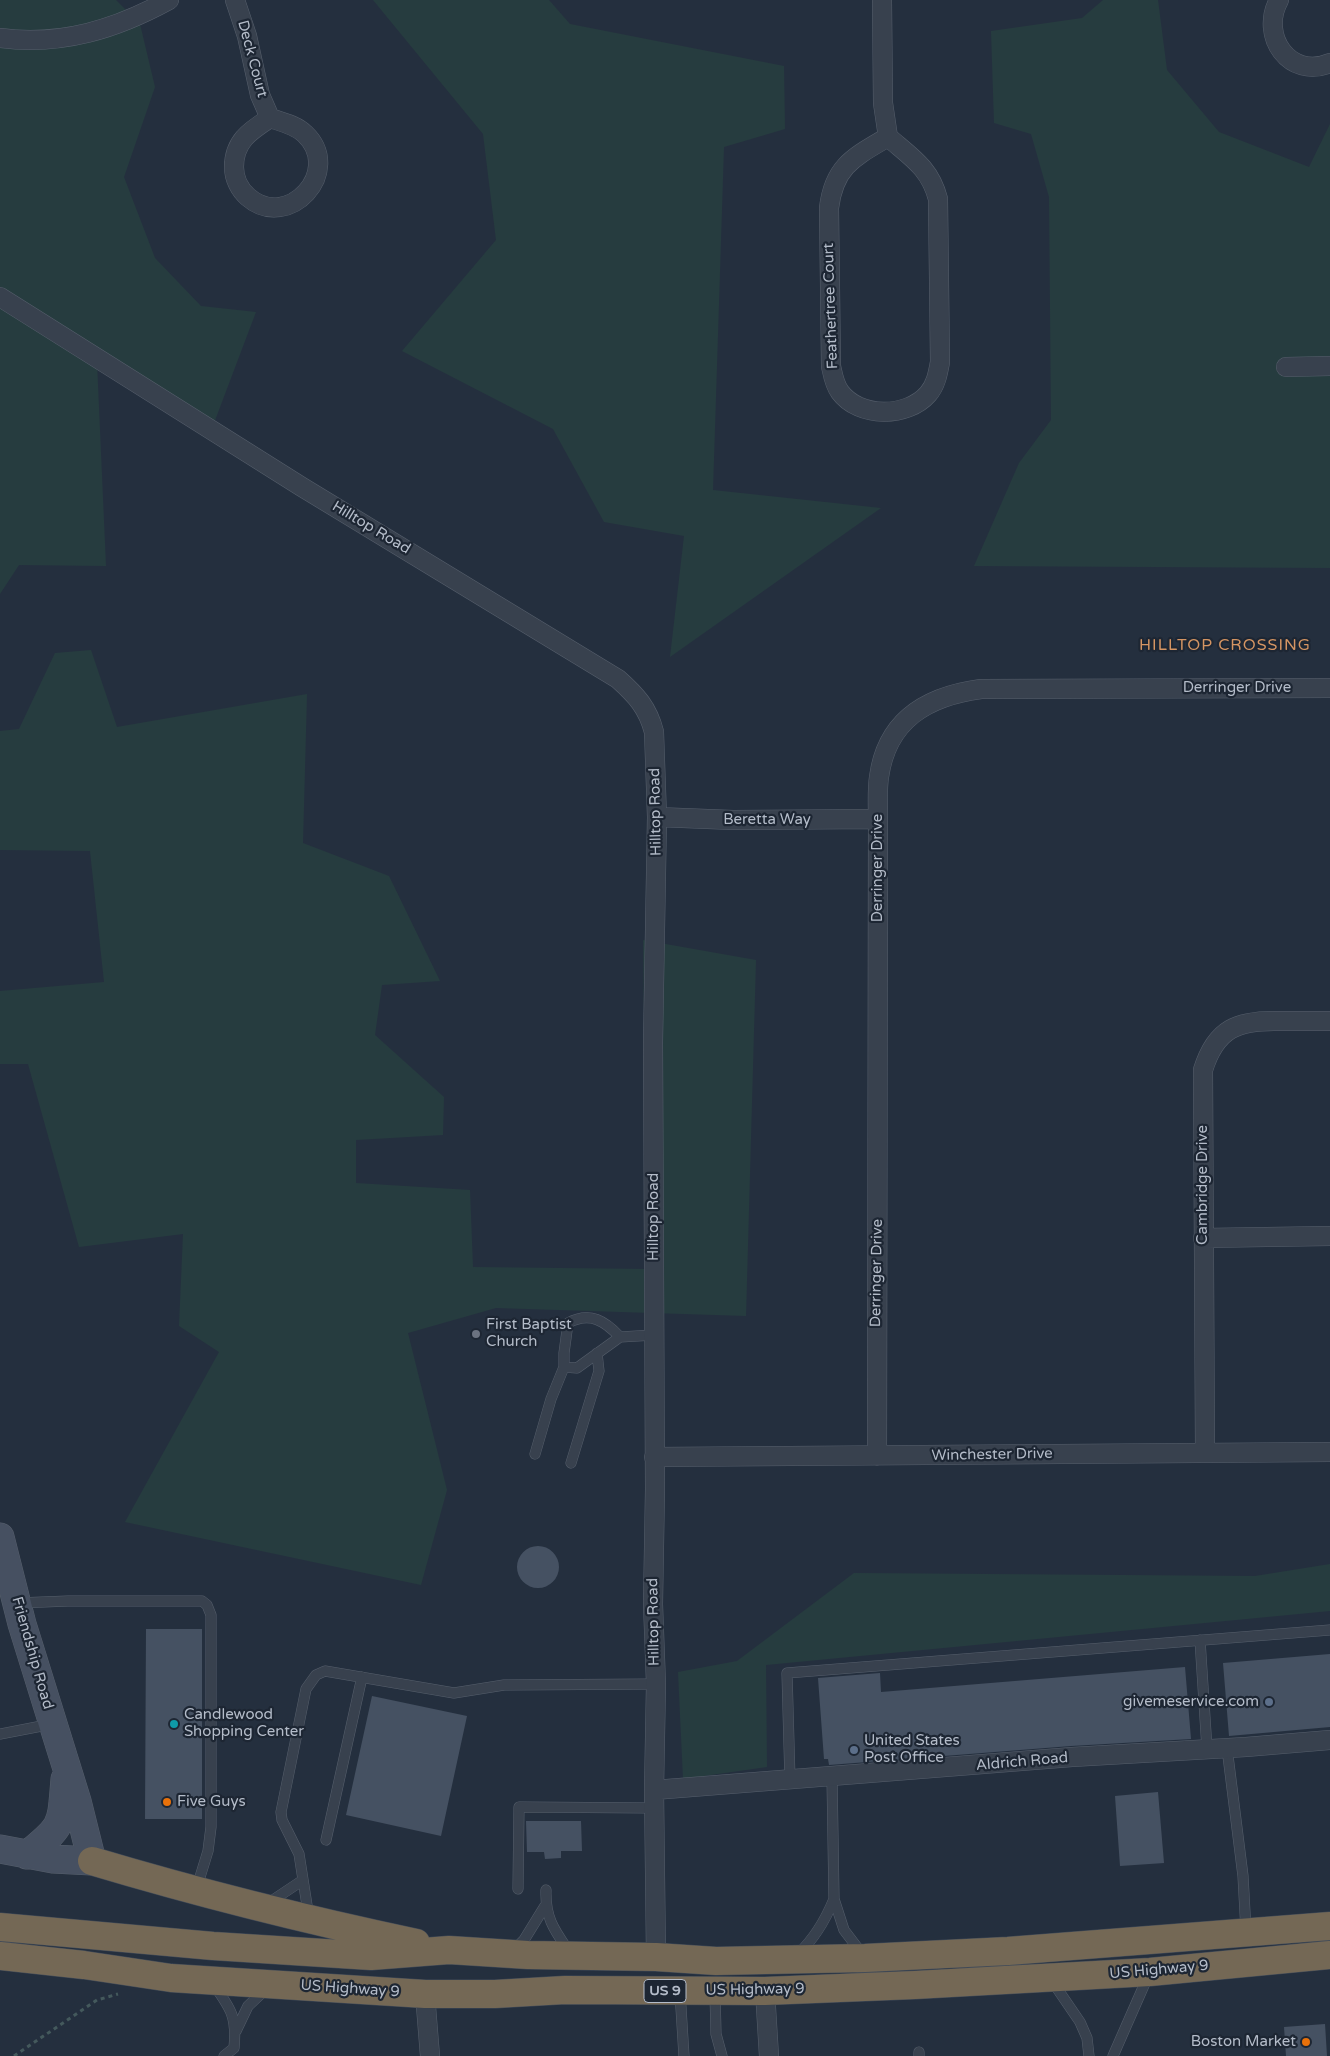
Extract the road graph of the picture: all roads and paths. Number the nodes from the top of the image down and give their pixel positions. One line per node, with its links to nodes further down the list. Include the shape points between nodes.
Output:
1 (170, 0): 5 (street, via 137,17 94,32 49,39)
2 (235, 0): 7 (street, Deck Court, via 260,95)
3 (882, 0): 8 (street, via 883,103)
4 (1279, 0): 6 (street, via 1272,25 1280,50 1300,64)
5 (0, 38)
6 (1330, 63)
7 (270, 118): 7 (street, via 240,141 234,155 236,182 244,194 264,206 290,205 302,198 316,179 317,155 304,134)
8 (888, 137): 8 (street, Feathertree Court, via 920,164 934,184 938,199 940,362 932,389 918,402 905,409 875,411 849,401 840,392 831,366 829,208 831,192 843,169)
9 (0, 297): 13 (street, Hilltop Road, via 302,487 618,679 637,696 651,721)
10 (1330, 366): 11 (street)
11 (1286, 367)
12 (1330, 688): 14 (street, Derringer Drive, via 990,689 957,692 917,710 896,731 883,756 878,778)
13 (657, 817): 14 (street, Beretta Way); 18 (street, Hilltop Road, via 653,1042)
14 (878, 819): 25 (street, Derringer Drive)
15 (1330, 1021): 17 (street, Cambridge Drive, via 1258,1020 1238,1025 1218,1038 1207,1056 1203,1070)
16 (1330, 1236): 17 (street)
17 (1203, 1238): 23 (street, Cambridge Drive)
18 (654, 1335): 19 (lane); 26 (street, Hilltop Road)
19 (620, 1337): 20 (lane); 21 (lane, via 609,1325 579,1317 568,1323)
20 (597, 1353): 21 (lane, via 577,1368); 27 (lane, via 599,1370)
21 (564, 1367): 24 (lane)
22 (1330, 1452): 23 (street, Winchester Drive)
23 (1205, 1453): 25 (street, Winchester Drive)
24 (535, 1454)
25 (877, 1456): 26 (street, Winchester Drive)
26 (654, 1457): 33 (street, Hilltop Road)
27 (570, 1463)
28 (0, 1537): 29 (street, Friendship Road)
29 (18, 1603): 34 (street, Friendship Road); 49 (lane, via 202,1601 207,1606 211,1616 211,1827 208,1851)
30 (1330, 1630): 31 (lane)
31 (1200, 1640): 38 (lane); 41 (lane, via 787,1673)
32 (362, 1677): 33 (lane, Hilltop Road, via 454,1693 504,1686); 43 (lane); 47 (lane, Hilltop Road, via 325,1671 316,1675 306,1689 281,1812 299,1854)
33 (656, 1684): 42 (street, Hilltop Road)
34 (52, 1724): 35 (lane); 39 (street, Friendship Road)
35 (0, 1734)
36 (1330, 1740): 37 (street, Aldrich Road)
37 (1227, 1748): 38 (street, Aldrich Road); 57 (lane, via 1243,1876)
38 (1207, 1749): 40 (street, Aldrich Road)
39 (66, 1768): 45 (street, Friendship Road, via 59,1824 53,1834); 46 (street, Friendship Road)
40 (832, 1777): 41 (street, Aldrich Road); 51 (lane)
41 (790, 1780): 42 (street, Aldrich Road)
42 (654, 1799): 48 (lane, via 519,1807); 63 (street, Hilltop Road)
43 (326, 1840)
44 (0, 1850): 45 (street)
45 (27, 1855): 46 (street)
46 (92, 1861): 49 (highway)
47 (303, 1880): 53 (lane); 54 (lane, Hilltop Road)
48 (518, 1889)
49 (195, 1890): 53 (highway)
50 (546, 1890): 52 (lane)
51 (834, 1899): 64 (lane, via 844,1930); 65 (lane, via 812,1941)
52 (545, 1906): 59 (lane, via 524,1940); 62 (lane, via 550,1924)
53 (260, 1908): 54 (highway)
54 (310, 1920): 58 (highway)
55 (1330, 1926): 57 (highway, US Highway 9 / US 9)
56 (0, 1927): 58 (highway, US Highway 9 / US 9, via 371,1956)
57 (1246, 1933): 64 (highway, US Highway 9 / US 9)
58 (449, 1950): 59 (highway, US Highway 9 / US 9)
59 (508, 1954): 62 (highway, US Highway 9 / US 9)
60 (1330, 1955): 66 (highway, US Highway 9 / US 9)
61 (0, 1956): 68 (highway, US Highway 9 / US 9, via 171,1978)
62 (572, 1956): 63 (highway, US Highway 9 / US 9)
63 (656, 1957): 65 (highway, US Highway 9 / US 9, via 716,1962)
64 (865, 1958): 65 (highway, US Highway 9 / US 9)
65 (792, 1960)
66 (1150, 1972): 67 (highway, US Highway 9 / US 9); 83 (lane)
67 (1050, 1978): 72 (highway, US Highway 9 / US 9); 82 (lane, via 1080,2022 1088,2038)
68 (211, 1980): 69 (highway, US Highway 9 / US 9); 75 (lane, via 232,2010)
69 (273, 1984): 74 (highway, US Highway 9 / US 9); 75 (lane, via 248,2006)
70 (680, 1991): 71 (highway, US Highway 9 / US 9); 74 (highway, US Highway 9 / US 9); 79 (lane)
71 (715, 1991): 72 (highway, US Highway 9 / US 9); 80 (lane, via 716,2034)
72 (765, 1991): 81 (street)
73 (124, 1994): 76 (path, via 97,2000)
74 (425, 1994): 78 (street)
75 (236, 2031): 77 (lane, via 234,2048)
76 (14, 2056)
77 (224, 2056)
78 (430, 2056)
79 (684, 2056)
80 (722, 2056)
81 (769, 2056)
82 (1090, 2056)
83 (1113, 2056)

